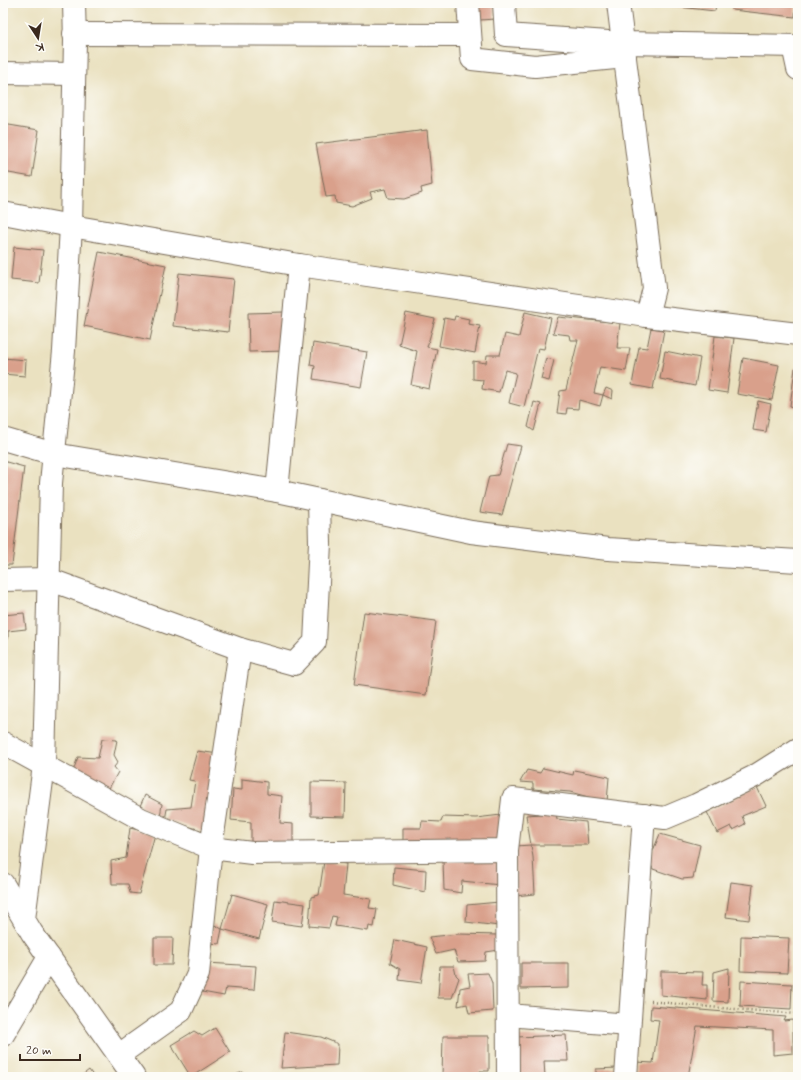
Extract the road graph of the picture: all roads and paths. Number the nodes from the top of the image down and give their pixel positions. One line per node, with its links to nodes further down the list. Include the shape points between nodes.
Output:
1 (74, 3): 5 (street)
2 (468, 3): 6 (street)
3 (504, 3): 8 (street, via 506,35)
4 (618, 3): 8 (street)
5 (74, 34): 6 (street); 11 (street)
6 (470, 35): 8 (street, via 472,59 535,66)
7 (796, 46): 8 (street); 9 (street)
8 (624, 50): 15 (street, via 654,288)
9 (798, 69)
10 (3, 73): 11 (street)
11 (74, 74): 13 (street)
12 (3, 213): 13 (street)
13 (71, 226): 14 (street); 18 (street, via 64,351)
14 (298, 265): 15 (street); 19 (street)
15 (647, 316): 16 (street)
16 (798, 334)
17 (3, 439): 18 (street)
18 (54, 454): 19 (street); 22 (street)
19 (277, 491): 20 (street)
20 (319, 500): 21 (street, via 471,532 608,548); 24 (street, via 320,543 315,642 294,664)
21 (798, 561)
22 (48, 579): 23 (street); 24 (street); 27 (street)
23 (3, 580)
24 (240, 650): 29 (street)
25 (3, 743): 27 (street)
26 (798, 749): 28 (street, via 755,776 696,805 665,818)
27 (44, 765): 29 (street, via 142,818); 32 (street)
28 (644, 815): 30 (street, via 513,799); 34 (street)
29 (211, 848): 30 (street, via 252,853); 39 (street, via 198,974 181,1011)
30 (507, 850): 36 (street)
31 (3, 884): 32 (street)
32 (24, 919): 33 (street)
33 (49, 957): 38 (street); 39 (street)
34 (631, 999): 35 (path); 37 (street)
35 (798, 1014)
36 (508, 1015): 37 (street); 41 (street)
37 (629, 1025): 42 (street)
38 (3, 1035)
39 (119, 1055): 40 (street)
40 (134, 1077)
41 (508, 1077)
42 (626, 1077)

